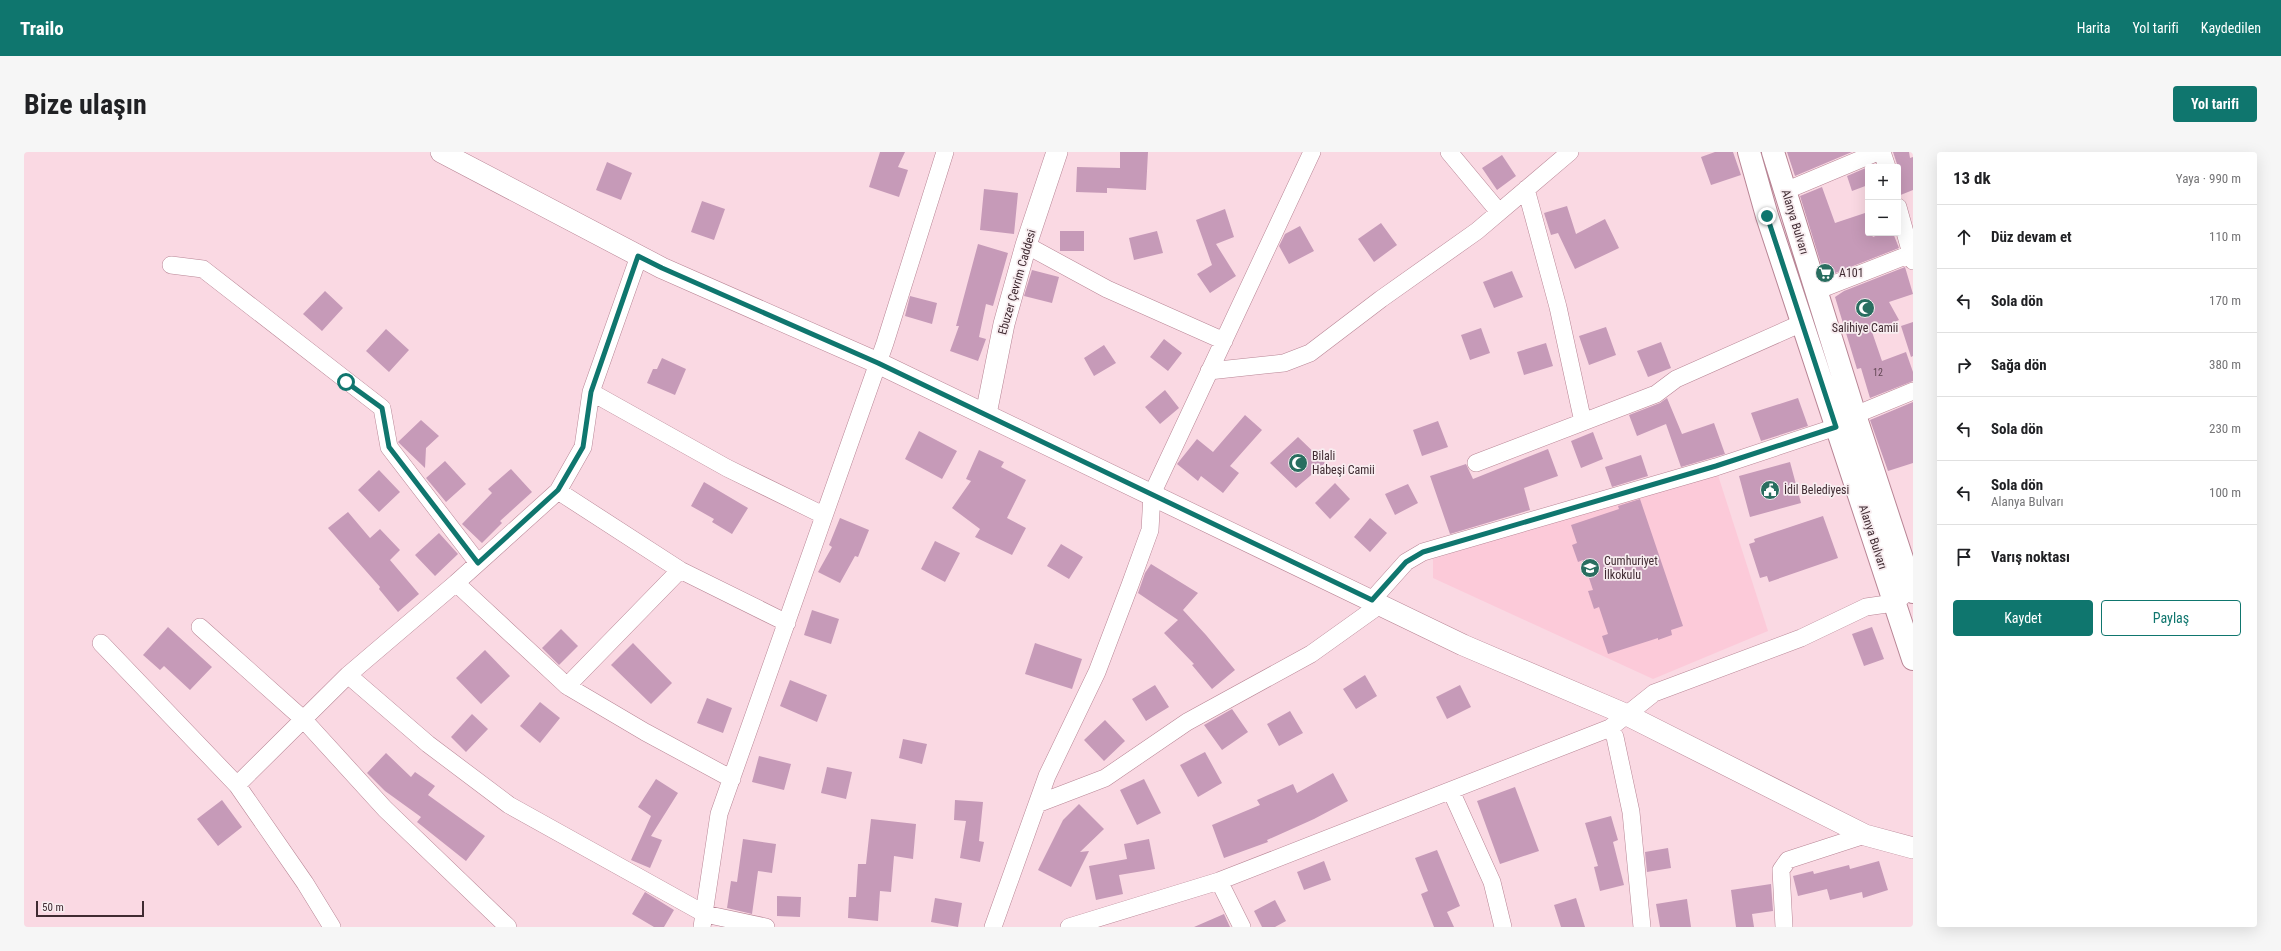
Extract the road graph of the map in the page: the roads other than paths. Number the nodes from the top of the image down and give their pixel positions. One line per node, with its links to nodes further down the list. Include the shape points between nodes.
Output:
1 (441, 152): 18 (street)
2 (945, 152): 23 (street)
3 (1057, 152): 16 (street, Ebuzer Çevrim Caddesi)
4 (1449, 152): 14 (street)
5 (1570, 152): 12 (street)
6 (1749, 152): 21 (main road, Alanya Bulvarı)
7 (1773, 152): 13 (main road, Alanya Bulvarı)
8 (1878, 152): 13 (street)
9 (1882, 152): 11 (street)
10 (1308, 154): 22 (street)
11 (1886, 164)
12 (1526, 189): 14 (street); 29 (street, via 1558,306)
13 (1785, 191): 20 (main road, Alanya Bulvarı)
14 (1499, 212): 24 (street, via 1310,353 1284,363)
15 (1901, 218): 17 (street)
16 (1026, 245): 22 (street, via 1107,289); 27 (street, Ebuzer Çevrim Caddesi, via 1004,324)
17 (1912, 255): 20 (street)
18 (638, 256): 23 (street); 26 (street)
19 (171, 265): 35 (street, via 204,269 382,408 389,447)
20 (1816, 291): 28 (main road, Alanya Bulvarı)
21 (1802, 323): 29 (street, via 1676,378 1656,394); 30 (main road, Alanya Bulvarı)
22 (1224, 341): 24 (street)
23 (878, 363): 27 (street); 34 (street)
24 (1210, 371): 33 (street)
25 (1913, 391): 28 (street)
26 (591, 392): 32 (street, via 583,447); 34 (street, via 727,468)
27 (986, 414): 33 (street)
28 (1855, 415): 38 (main road, Alanya Bulvarı)
29 (1583, 422): 31 (street)
30 (1836, 427): 38 (main road, Alanya Bulvarı); 39 (street, via 1708,469 1423,552 1406,562)
31 (1476, 463)
32 (558, 490): 35 (street); 36 (street)
33 (1152, 494): 39 (street); 51 (street, via 1150,530 1130,586 1097,672 1047,776)
34 (824, 515): 40 (street)
35 (478, 563): 37 (street)
36 (680, 570): 40 (street); 45 (street)
37 (456, 583): 44 (street); 45 (street)
38 (1909, 595): 43 (main road); 47 (street, via 1866,607 1801,638 1654,693)
39 (1376, 602): 47 (street); 51 (street, via 1311,654 1187,722 1105,778)
40 (787, 624): 48 (street)
41 (200, 627): 46 (street)
42 (100, 643): 49 (street)
43 (1913, 659)
44 (348, 675): 46 (street); 55 (street, via 428,744 509,805)
45 (567, 686): 48 (street)
46 (303, 720): 49 (street); 57 (street, via 385,809)
47 (1618, 721): 50 (street); 52 (street); 63 (street, via 1615,737 1631,812)
48 (732, 779): 55 (street, via 719,814)
49 (237, 785): 56 (street, via 305,883)
50 (1451, 791): 54 (street); 62 (street, via 1492,882)
51 (1037, 804): 59 (street)
52 (1865, 835): 53 (street); 64 (street, via 1788,860 1782,870)
53 (1913, 848)
54 (1219, 881): 60 (street); 61 (street)
55 (703, 920): 58 (street)
56 (332, 927)
57 (508, 927)
58 (766, 927)
59 (993, 927)
60 (1069, 927)
61 (1242, 927)
62 (1503, 927)
63 (1642, 927)
64 (1784, 927)

